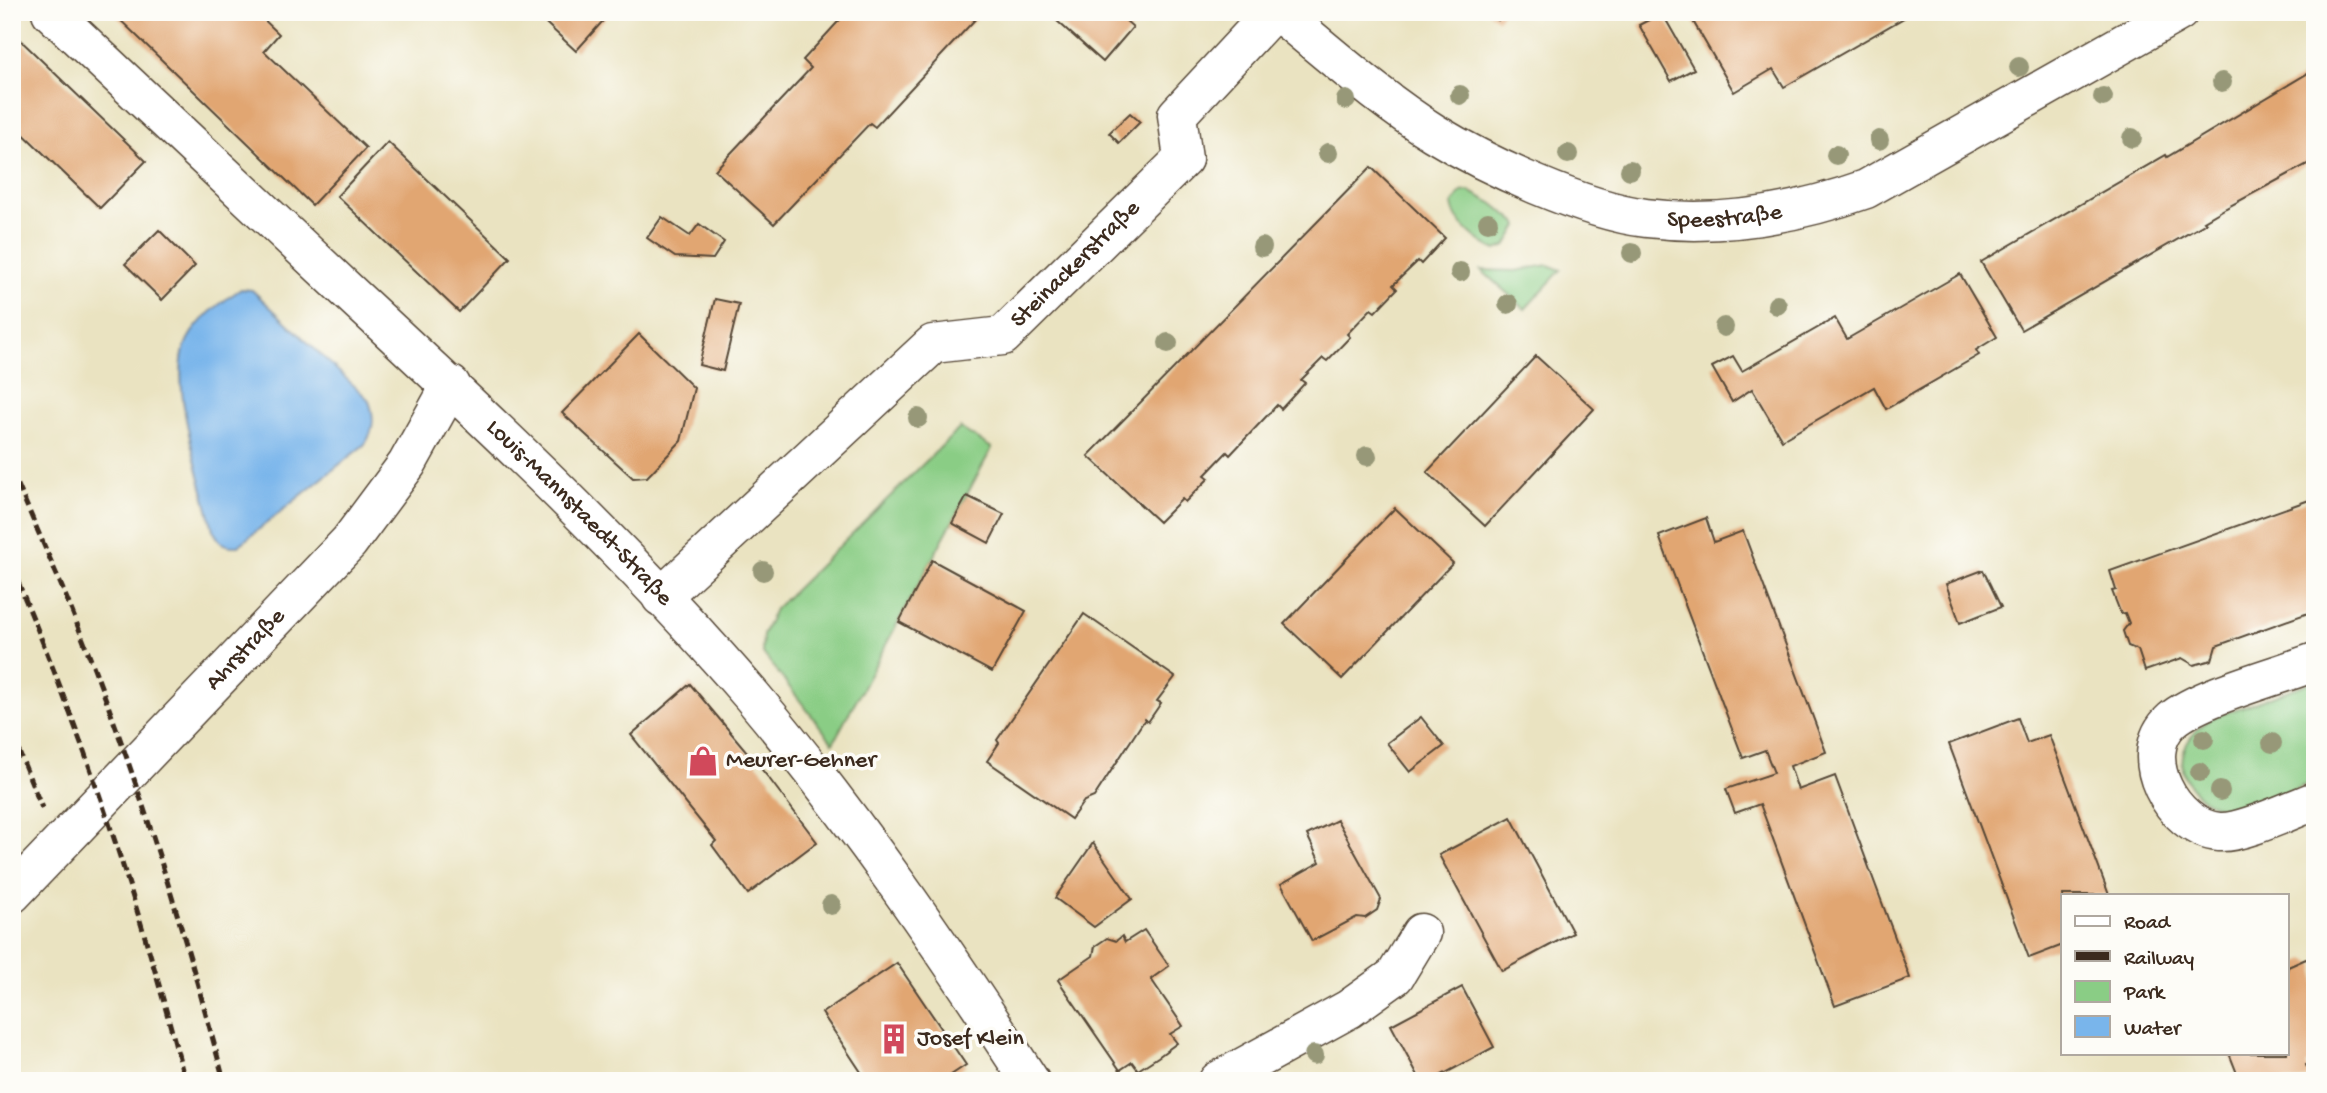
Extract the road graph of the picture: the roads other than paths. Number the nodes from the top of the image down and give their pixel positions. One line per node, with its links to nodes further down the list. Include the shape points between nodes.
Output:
1 (51, 12): 4 (street, Louis-Mannstaedt-Straße)
2 (1275, 12): 3 (street, Speestraße, via 1381,96 1463,149 1532,182 1609,210 1669,219 1763,216 1820,205 1866,189); 5 (street, Steinackerstraße, via 1177,115 1183,159 1003,336 933,344)
3 (2179, 12)
4 (451, 385): 5 (street, Louis-Mannstaedt-Straße); 8 (street, Ahrstraße, via 407,464 349,542)
5 (661, 597): 10 (street, Louis-Mannstaedt-Straße, via 803,758 939,941)
6 (2315, 662): 7 (street, via 2184,711 2161,732 2156,748 2159,775 2171,804 2192,823 2210,830 2220,833 2252,825)
7 (2315, 801)
8 (12, 894)
9 (1420, 933): 11 (street, via 1395,976 1349,1009)
10 (1030, 1081)
11 (1218, 1081)

